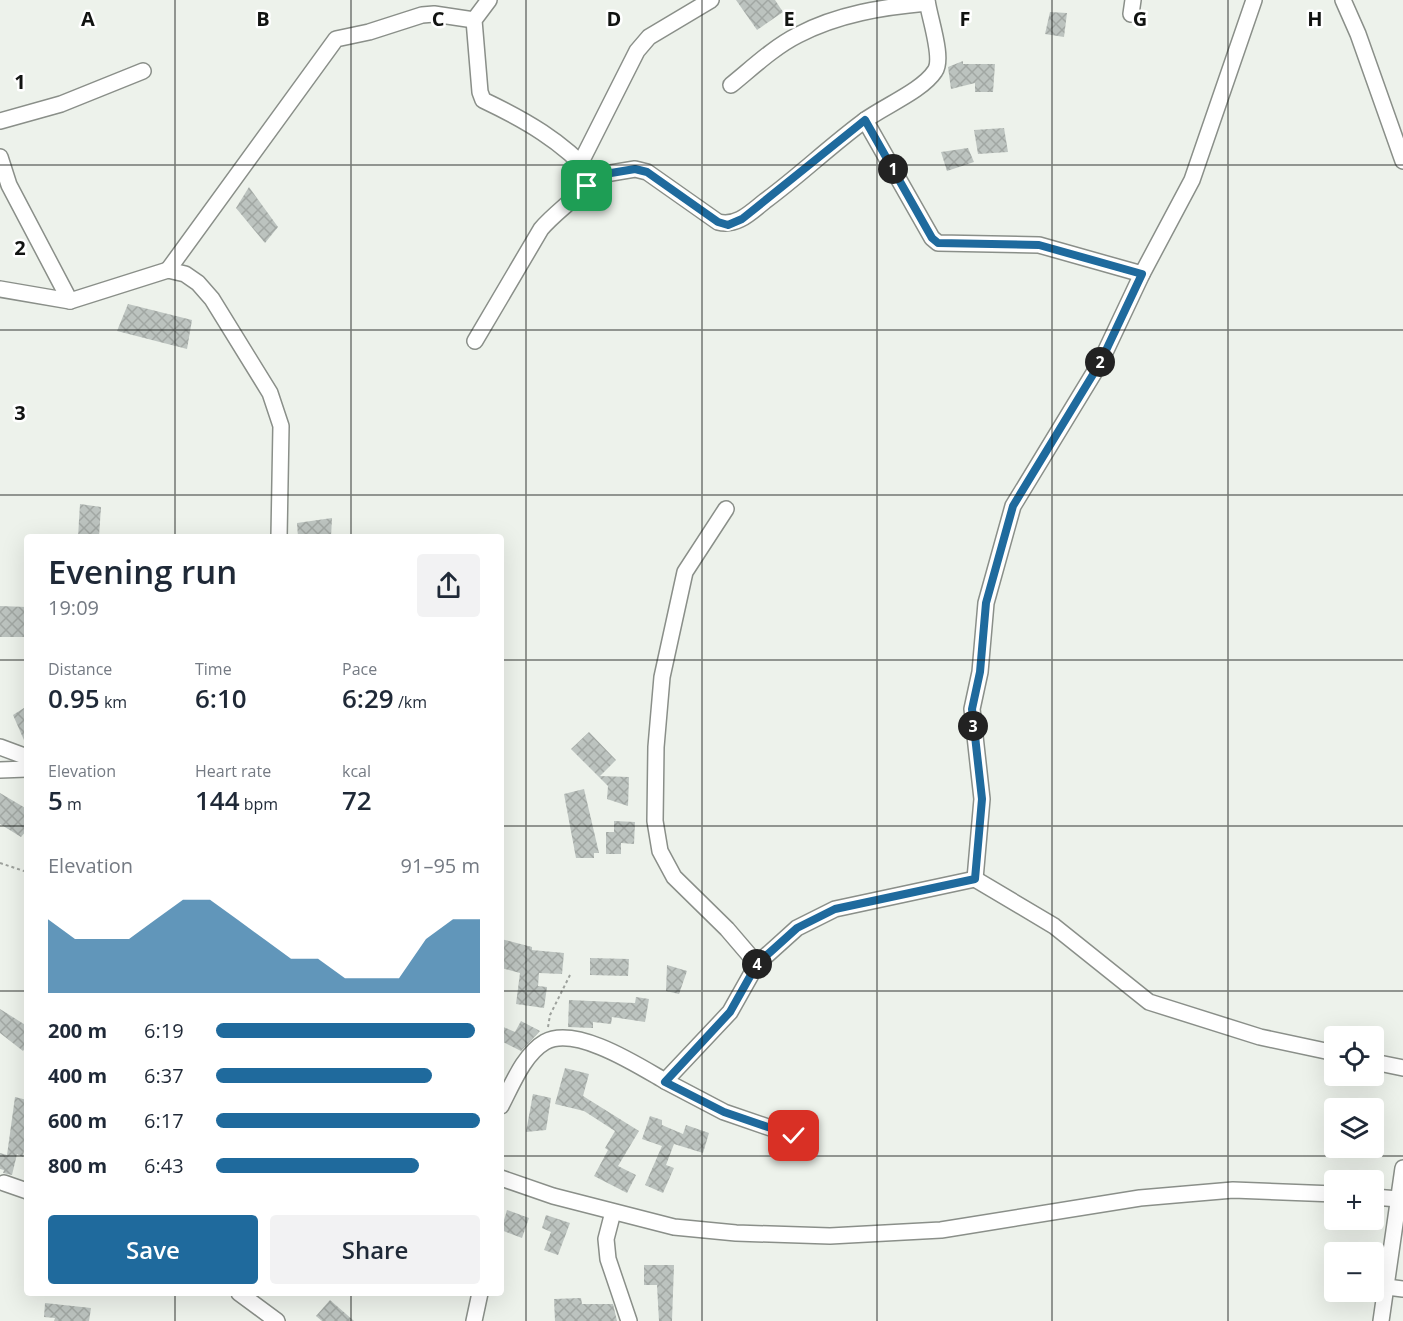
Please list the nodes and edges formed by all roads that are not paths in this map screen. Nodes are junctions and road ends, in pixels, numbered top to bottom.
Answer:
1 (489, 0) edge
2 (711, 0) edge
3 (1254, 0) edge
4 (1343, 0) edge
5 (927, 2) edge
6 (474, 21) junction
7 (143, 71) dead end
8 (731, 85) dead end
9 (865, 120) junction
10 (0, 121) edge
11 (0, 158) edge
12 (1403, 161) edge
13 (581, 162) junction
14 (593, 176) junction
15 (168, 270) junction
16 (1142, 274) junction
17 (0, 289) edge
18 (70, 301) junction
19 (475, 341) dead end
20 (726, 509) dead end
21 (279, 534) edge
22 (0, 747) edge
23 (24, 756) edge
24 (0, 770) edge
25 (24, 770) edge
26 (975, 879) junction
27 (757, 964) junction
28 (1324, 1051) edge
29 (1384, 1064) edge
30 (1403, 1068) edge
31 (665, 1082) junction
32 (504, 1101) edge
33 (794, 1136) dead end
34 (1403, 1168) edge
35 (504, 1179) edge
36 (4, 1183) dead end
37 (24, 1190) edge
38 (1324, 1194) edge
39 (1384, 1198) edge
40 (1398, 1199) junction
41 (613, 1212) junction
42 (1395, 1288) edge
43 (243, 1296) edge
44 (479, 1296) edge
45 (277, 1321) edge
46 (474, 1321) edge
47 (629, 1321) edge
48 (1381, 1321) edge

1 - 6 street
2 - 13 street
3 - 16 street
4 - 12 street
5 - 8 street
5 - 9 street
6 - 13 street
6 - 15 street
7 - 10 street
9 - 14 street
9 - 16 street
11 - 18 street
13 - 14 street
14 - 19 street
15 - 18 street
15 - 21 street
16 - 26 street
17 - 18 street
20 - 27 street
22 - 23 street
24 - 25 street
26 - 27 street
26 - 28 street
27 - 31 street
29 - 30 street
31 - 32 street
31 - 33 street
34 - 40 street
35 - 41 street
36 - 37 street
38 - 41 street
39 - 40 street
40 - 42 street
41 - 47 street
42 - 48 street
43 - 45 street
44 - 46 street

